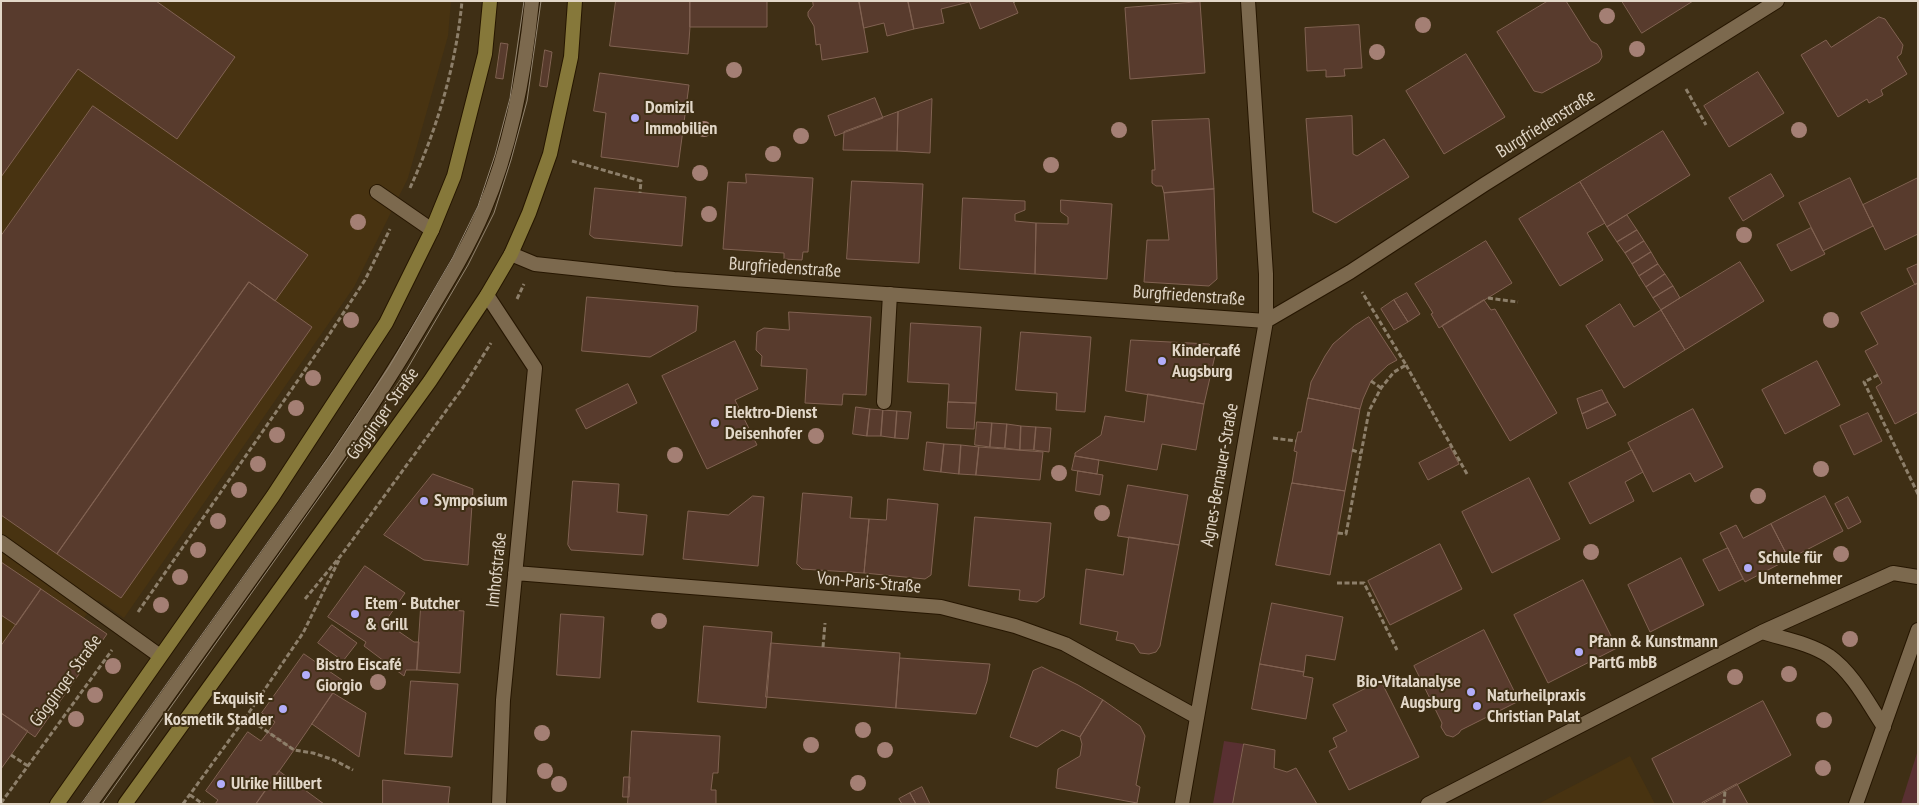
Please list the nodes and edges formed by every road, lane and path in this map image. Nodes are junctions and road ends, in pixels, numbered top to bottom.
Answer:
1 (462, 1) edge
2 (490, 1) edge
3 (532, 1) edge
4 (575, 1) edge
5 (1248, 1) edge
6 (1777, 1) edge
7 (1686, 89) dead end
8 (1706, 125) dead end
9 (550, 154) junction
10 (377, 192) dead end
11 (640, 193) dead end
12 (400, 208) junction
13 (432, 230) junction
14 (511, 254) junction
15 (1350, 272) junction
16 (890, 294) junction
17 (487, 295) junction
18 (1488, 298) dead end
19 (1518, 302) dead end
20 (1266, 320) junction
21 (505, 321) junction
22 (1406, 364) junction
23 (1878, 375) dead end
24 (1371, 381) dead end
25 (1381, 388) junction
26 (884, 402) dead end
27 (1273, 438) dead end
28 (1296, 441) dead end
29 (1352, 450) dead end
30 (1361, 453) junction
31 (1467, 474) dead end
32 (1918, 494) edge
33 (1338, 533) dead end
34 (1, 542) edge
35 (515, 573) junction
36 (1918, 577) edge
37 (1337, 583) dead end
38 (825, 623) dead end
39 (1918, 630) edge
40 (126, 631) junction
41 (1762, 632) junction
42 (823, 647) dead end
43 (1397, 650) dead end
44 (160, 656) junction
45 (246, 717) junction
46 (1196, 717) junction
47 (1884, 727) junction
48 (11, 755) dead end
49 (28, 766) junction
50 (353, 770) dead end
51 (1725, 790) dead end
52 (190, 794) junction
53 (1, 803) edge
54 (56, 804) edge
55 (90, 804) edge
56 (125, 804) edge
57 (183, 804) edge
58 (203, 804) edge
59 (498, 804) edge
60 (1182, 804) edge
61 (1428, 804) edge
62 (1724, 804) edge
63 (1856, 804) edge

1 - 12 path, Gögginger Straße
2 - 13 main road
3 - 55 street
4 - 9 main road, Gögginger Straße
5 - 20 street, Agnes-Bernauer-Straße
6 - 15 street, Burgfriedenstraße
7 - 8 path
9 - 11 path
9 - 14 main road, Gögginger Straße
10 - 12 street
12 - 13 street
12 - 40 path, Gögginger Straße
13 - 44 main road
14 - 16 street, Burgfriedenstraße
14 - 17 main road, Gögginger Straße
15 - 20 street, Burgfriedenstraße
15 - 22 path
16 - 20 street, Burgfriedenstraße
16 - 26 street
17 - 21 street, Imhofstraße
17 - 56 main road, Gögginger Straße
18 - 19 path
20 - 46 street, Agnes-Bernauer-Straße
21 - 35 street, Imhofstraße
21 - 45 path
22 - 25 path
22 - 31 path
23 - 32 path
24 - 25 path
25 - 30 path
27 - 28 path
29 - 30 path
30 - 33 path
34 - 40 street
35 - 46 street, Von-Paris-Straße
35 - 59 street, Imhofstraße
36 - 41 street
37 - 43 path
38 - 42 path
39 - 47 street
40 - 44 street
40 - 49 path, Gögginger Straße
41 - 47 street
41 - 61 street
44 - 54 main road
45 - 50 path
45 - 52 path
46 - 60 street, Agnes-Bernauer-Straße
47 - 63 street
48 - 49 path
49 - 53 path, Gögginger Straße
51 - 62 path
52 - 57 path
52 - 58 path

